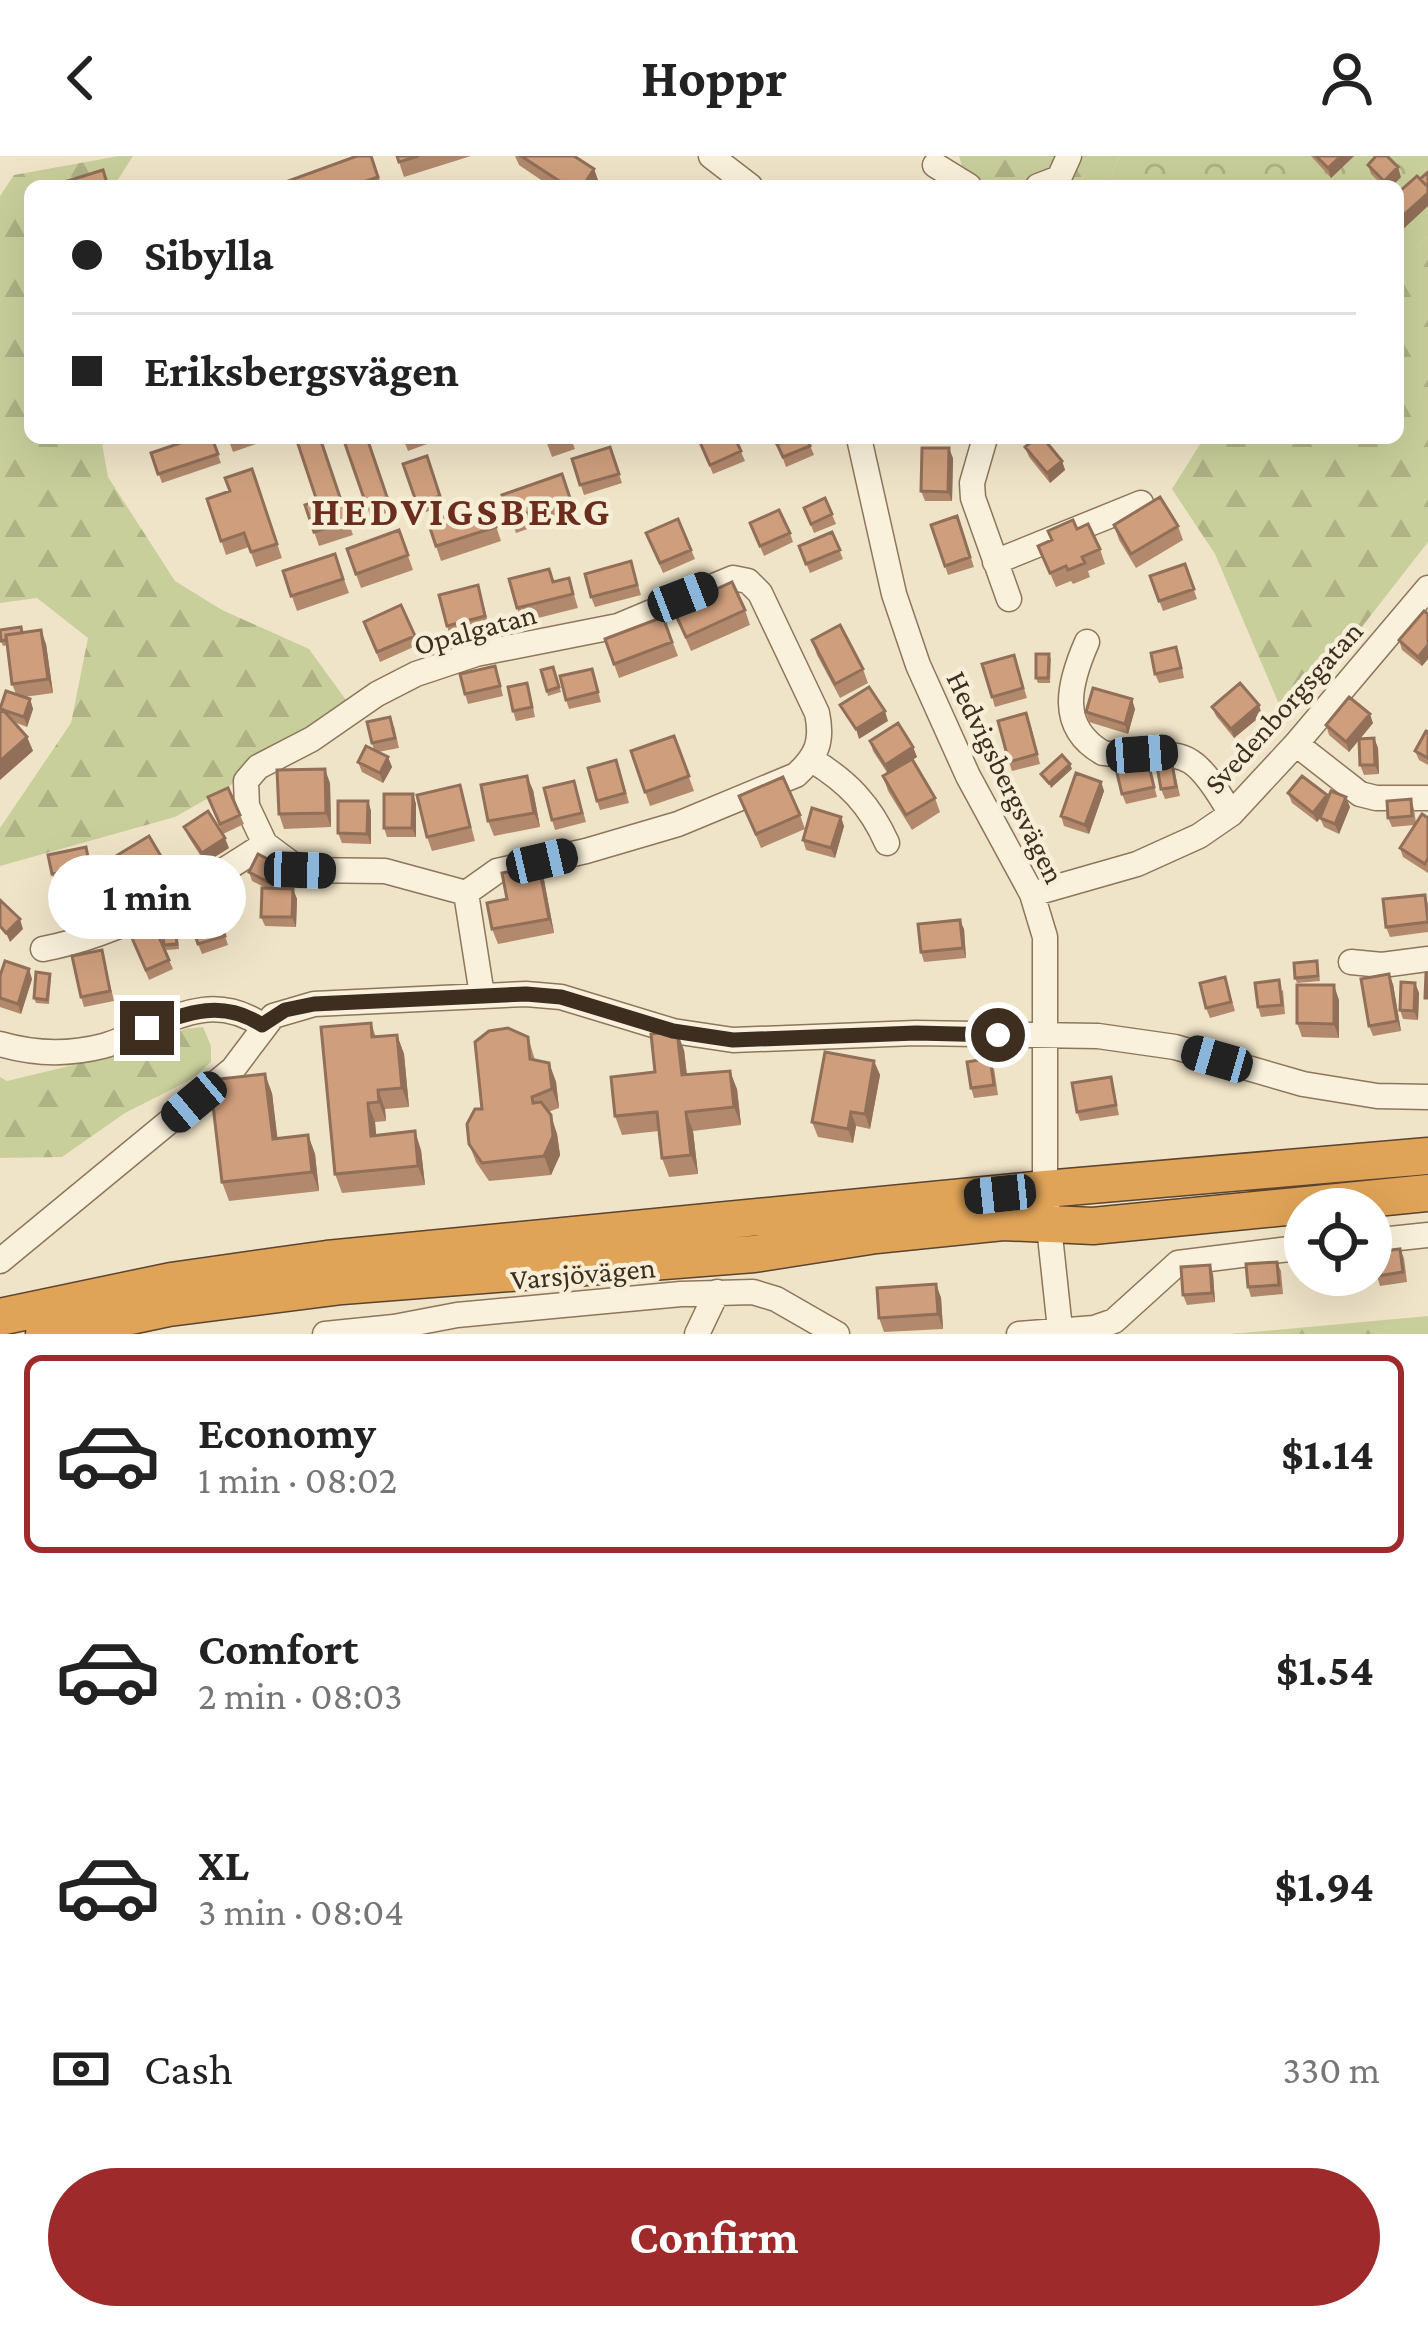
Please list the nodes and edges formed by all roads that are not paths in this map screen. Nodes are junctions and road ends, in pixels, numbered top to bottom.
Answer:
1 (939, 160) edge
2 (962, 180) edge
3 (860, 444) edge
4 (983, 444) edge
5 (1141, 503) edge
6 (995, 562) junction
7 (1428, 588) edge
8 (1009, 599) dead end
9 (1087, 642) dead end
10 (1296, 744) junction
11 (812, 760) junction
12 (1428, 798) edge
13 (1231, 814) junction
14 (887, 843) dead end
15 (266, 844) junction
16 (466, 893) junction
17 (1032, 894) junction
18 (44, 949) dead end
19 (1428, 959) edge
20 (1351, 962) dead end
21 (482, 994) junction
22 (262, 1025) junction
23 (1047, 1036) junction
24 (0, 1044) edge
25 (1428, 1097) edge
26 (1428, 1156) edge
27 (1428, 1193) edge
28 (1046, 1205) junction
29 (1428, 1235) edge
30 (1392, 1238) edge
31 (1284, 1249) edge
32 (0, 1262) edge
33 (717, 1292) junction
34 (0, 1317) edge
35 (1060, 1329) junction
36 (44, 1334) edge
37 (325, 1334) edge
38 (697, 1334) edge
39 (837, 1334) edge
40 (1019, 1334) edge

1 - 2 street
3 - 17 street, Hedvigsbergsvägen
4 - 6 street
5 - 6 street
6 - 8 street
7 - 10 street, Svedenborgsgatan
9 - 13 street
10 - 12 street
10 - 13 street, Svedenborgsgatan
11 - 14 street
11 - 15 street, Opalgatan
11 - 16 street
13 - 17 street, Svedenborgsgatan
15 - 16 street
15 - 18 street
16 - 21 street
17 - 23 street, Hedvigsbergsvägen
19 - 20 street
21 - 22 street
21 - 23 street
22 - 24 street
22 - 32 street
23 - 25 street
23 - 28 street, Hedvigsbergsvägen
26 - 28 highway
27 - 28 highway
28 - 34 highway
28 - 35 street
28 - 36 highway
29 - 30 street
31 - 35 street
33 - 37 street, Varsjövägen
33 - 38 street
33 - 39 street, Varsjövägen
35 - 40 street

